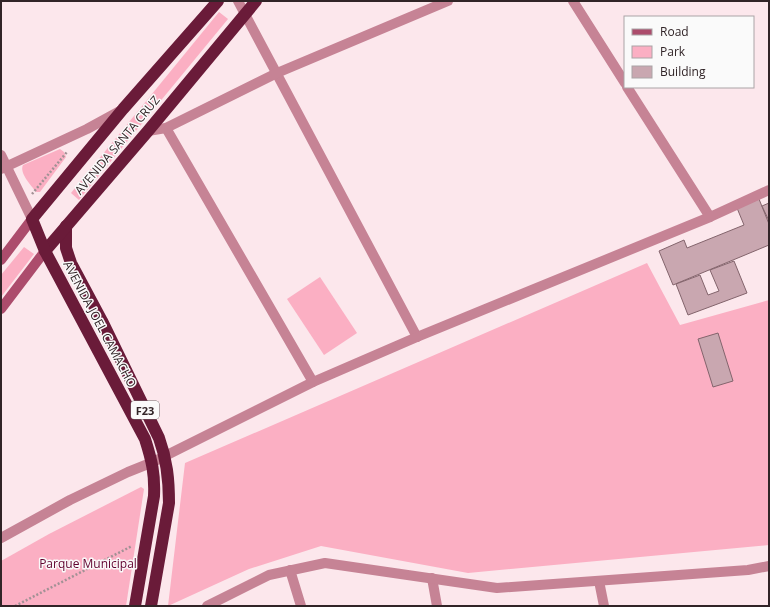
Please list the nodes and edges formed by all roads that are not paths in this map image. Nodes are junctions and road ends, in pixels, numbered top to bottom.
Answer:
1 (218, 1) edge
2 (238, 1) edge
3 (256, 1) edge
4 (448, 1) edge
5 (573, 1) edge
6 (245, 12) junction
7 (278, 73) junction
8 (624, 82) edge
9 (628, 88) edge
10 (123, 109) junction
11 (166, 128) junction
12 (148, 131) junction
13 (1, 155) edge
14 (4, 167) edge
15 (769, 190) edge
16 (710, 217) junction
17 (32, 219) junction
18 (66, 226) junction
19 (45, 251) junction
20 (1, 260) edge
21 (1, 309) edge
22 (417, 337) junction
23 (313, 382) junction
24 (165, 455) junction
25 (153, 462) junction
26 (1, 538) edge
27 (769, 566) edge
28 (290, 570) junction
29 (432, 578) junction
30 (599, 581) junction
31 (135, 606) edge
32 (152, 606) edge
33 (207, 606) edge
34 (301, 606) edge
35 (437, 606) edge
36 (604, 606) edge

1 - 10 highway, AVENIDA SANTA CRUZ
2 - 6 street
3 - 6 highway, AVENIDA SANTA CRUZ
4 - 7 street
5 - 8 street
6 - 7 street
6 - 12 highway, AVENIDA SANTA CRUZ
7 - 11 street
7 - 22 street
9 - 16 street
10 - 14 street
10 - 17 highway, AVENIDA SANTA CRUZ
11 - 12 street
11 - 23 street
12 - 18 highway, AVENIDA SANTA CRUZ
13 - 14 street
14 - 17 street
15 - 16 street
16 - 22 street
17 - 19 highway, AVENIDA JOEL CAMACHO / F23
17 - 20 street, AVENIDA SANTA CRUZ
18 - 19 highway, AVENIDA SANTA CRUZ
18 - 24 highway, AVENIDA JOEL CAMACHO / F23
19 - 21 street, AVENIDA SANTA CRUZ
19 - 25 highway, AVENIDA JOEL CAMACHO / F23
22 - 23 street
23 - 24 street
24 - 25 street
24 - 32 highway, AVENIDA JOEL CAMACHO / F23
25 - 26 street
25 - 31 highway, AVENIDA JOEL CAMACHO / F23
27 - 30 street
28 - 29 street
28 - 33 street
28 - 34 street
29 - 30 street
29 - 35 street
30 - 36 street

